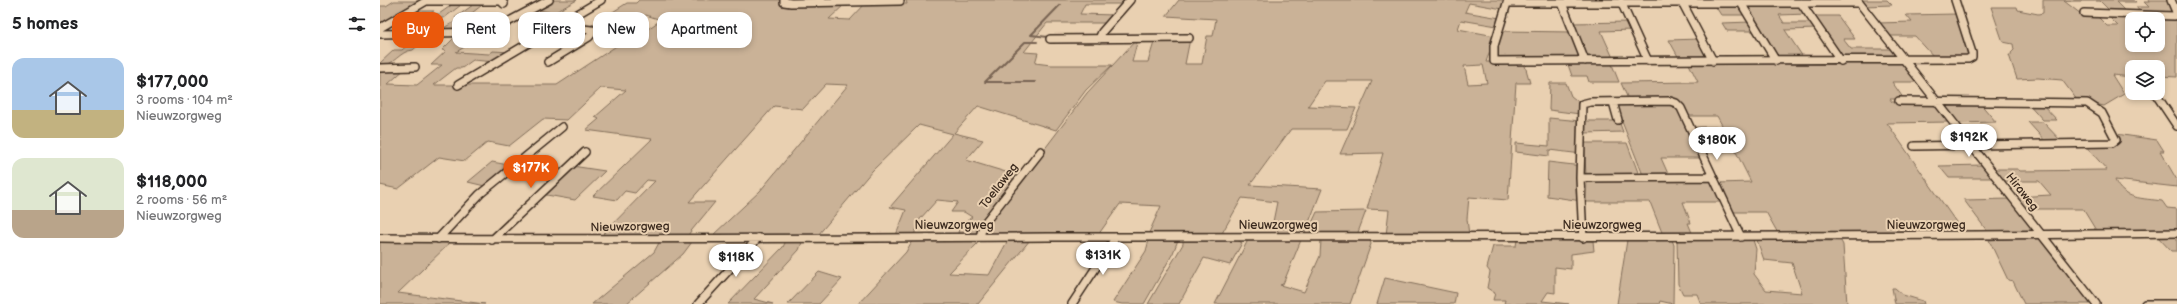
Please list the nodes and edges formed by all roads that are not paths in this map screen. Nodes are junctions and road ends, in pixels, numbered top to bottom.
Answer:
1 (550, 0) edge
2 (601, 0) edge
3 (784, 0) edge
4 (1130, 0) edge
5 (1955, 0) edge
6 (2171, 0) edge
7 (427, 1) edge
8 (830, 1) edge
9 (1858, 1) edge
10 (900, 2) dead end
11 (1508, 2) edge
12 (1621, 2) junction
13 (1682, 2) junction
14 (1562, 3) junction
15 (1741, 3) junction
16 (1801, 3) junction
17 (504, 4) dead end
18 (582, 12) edge
19 (2084, 13) dead end
20 (2177, 14) edge
21 (380, 28) edge
22 (593, 31) edge
23 (380, 34) edge
24 (1189, 38) dead end
25 (1050, 39) dead end
26 (1099, 39) junction
27 (521, 48) edge
28 (1585, 61) junction
29 (1648, 61) junction
30 (1713, 61) junction
31 (1776, 61) junction
32 (1841, 61) junction
33 (1904, 61) junction
34 (548, 62) dead end
35 (415, 67) dead end
36 (380, 68) edge
37 (458, 85) dead end
38 (2160, 100) edge
39 (1899, 101) dead end
40 (1936, 101) junction
41 (1613, 102) junction
42 (1618, 120) dead end
43 (2177, 126) edge
44 (562, 127) dead end
45 (1970, 144) junction
46 (1914, 146) dead end
47 (1041, 150) dead end
48 (584, 152) dead end
49 (1713, 177) junction
50 (1580, 178) junction
51 (2177, 233) edge
52 (2042, 235) junction
53 (980, 237) junction
54 (1116, 237) junction
55 (1740, 237) junction
56 (380, 238) edge
57 (758, 238) junction
58 (1583, 238) junction
59 (438, 239) junction
60 (492, 240) junction
61 (698, 304) edge
62 (1072, 304) edge
63 (2096, 304) edge
64 (2145, 304) edge
65 (2177, 304) edge

1 - 23 street
2 - 18 street
3 - 8 street
4 - 26 street
5 - 33 street
6 - 20 street
7 - 17 street
7 - 21 street
8 - 10 street
9 - 16 street
9 - 33 street, Hiraweg
11 - 14 street
11 - 28 street
12 - 13 street
12 - 14 street
12 - 29 street
13 - 15 street
13 - 30 street
14 - 28 street
15 - 16 street
15 - 31 street
16 - 32 street
19 - 20 street
22 - 34 street
24 - 26 street
25 - 26 street
27 - 37 street
28 - 29 street
29 - 30 street
30 - 31 street
31 - 32 street
32 - 33 street
33 - 40 street, Hiraweg
35 - 36 street
38 - 43 street
39 - 40 street
40 - 45 street, Hiraweg
40 - 45 street
41 - 42 street
41 - 49 street
41 - 50 street
44 - 59 street
45 - 46 street
45 - 52 street, Hiraweg
47 - 53 street, Toellaweg
48 - 60 street
49 - 50 street
49 - 55 street
50 - 58 street
51 - 52 street, Nieuwzorgweg
52 - 55 street, Nieuwzorgweg
52 - 63 street, Hiraweg
53 - 54 street, Nieuwzorgweg
53 - 57 street, Nieuwzorgweg
54 - 58 street, Nieuwzorgweg
54 - 62 street
55 - 58 street, Nieuwzorgweg
56 - 59 street, Nieuwzorgweg
57 - 60 street, Nieuwzorgweg
57 - 61 street
59 - 60 street, Nieuwzorgweg
64 - 65 street

